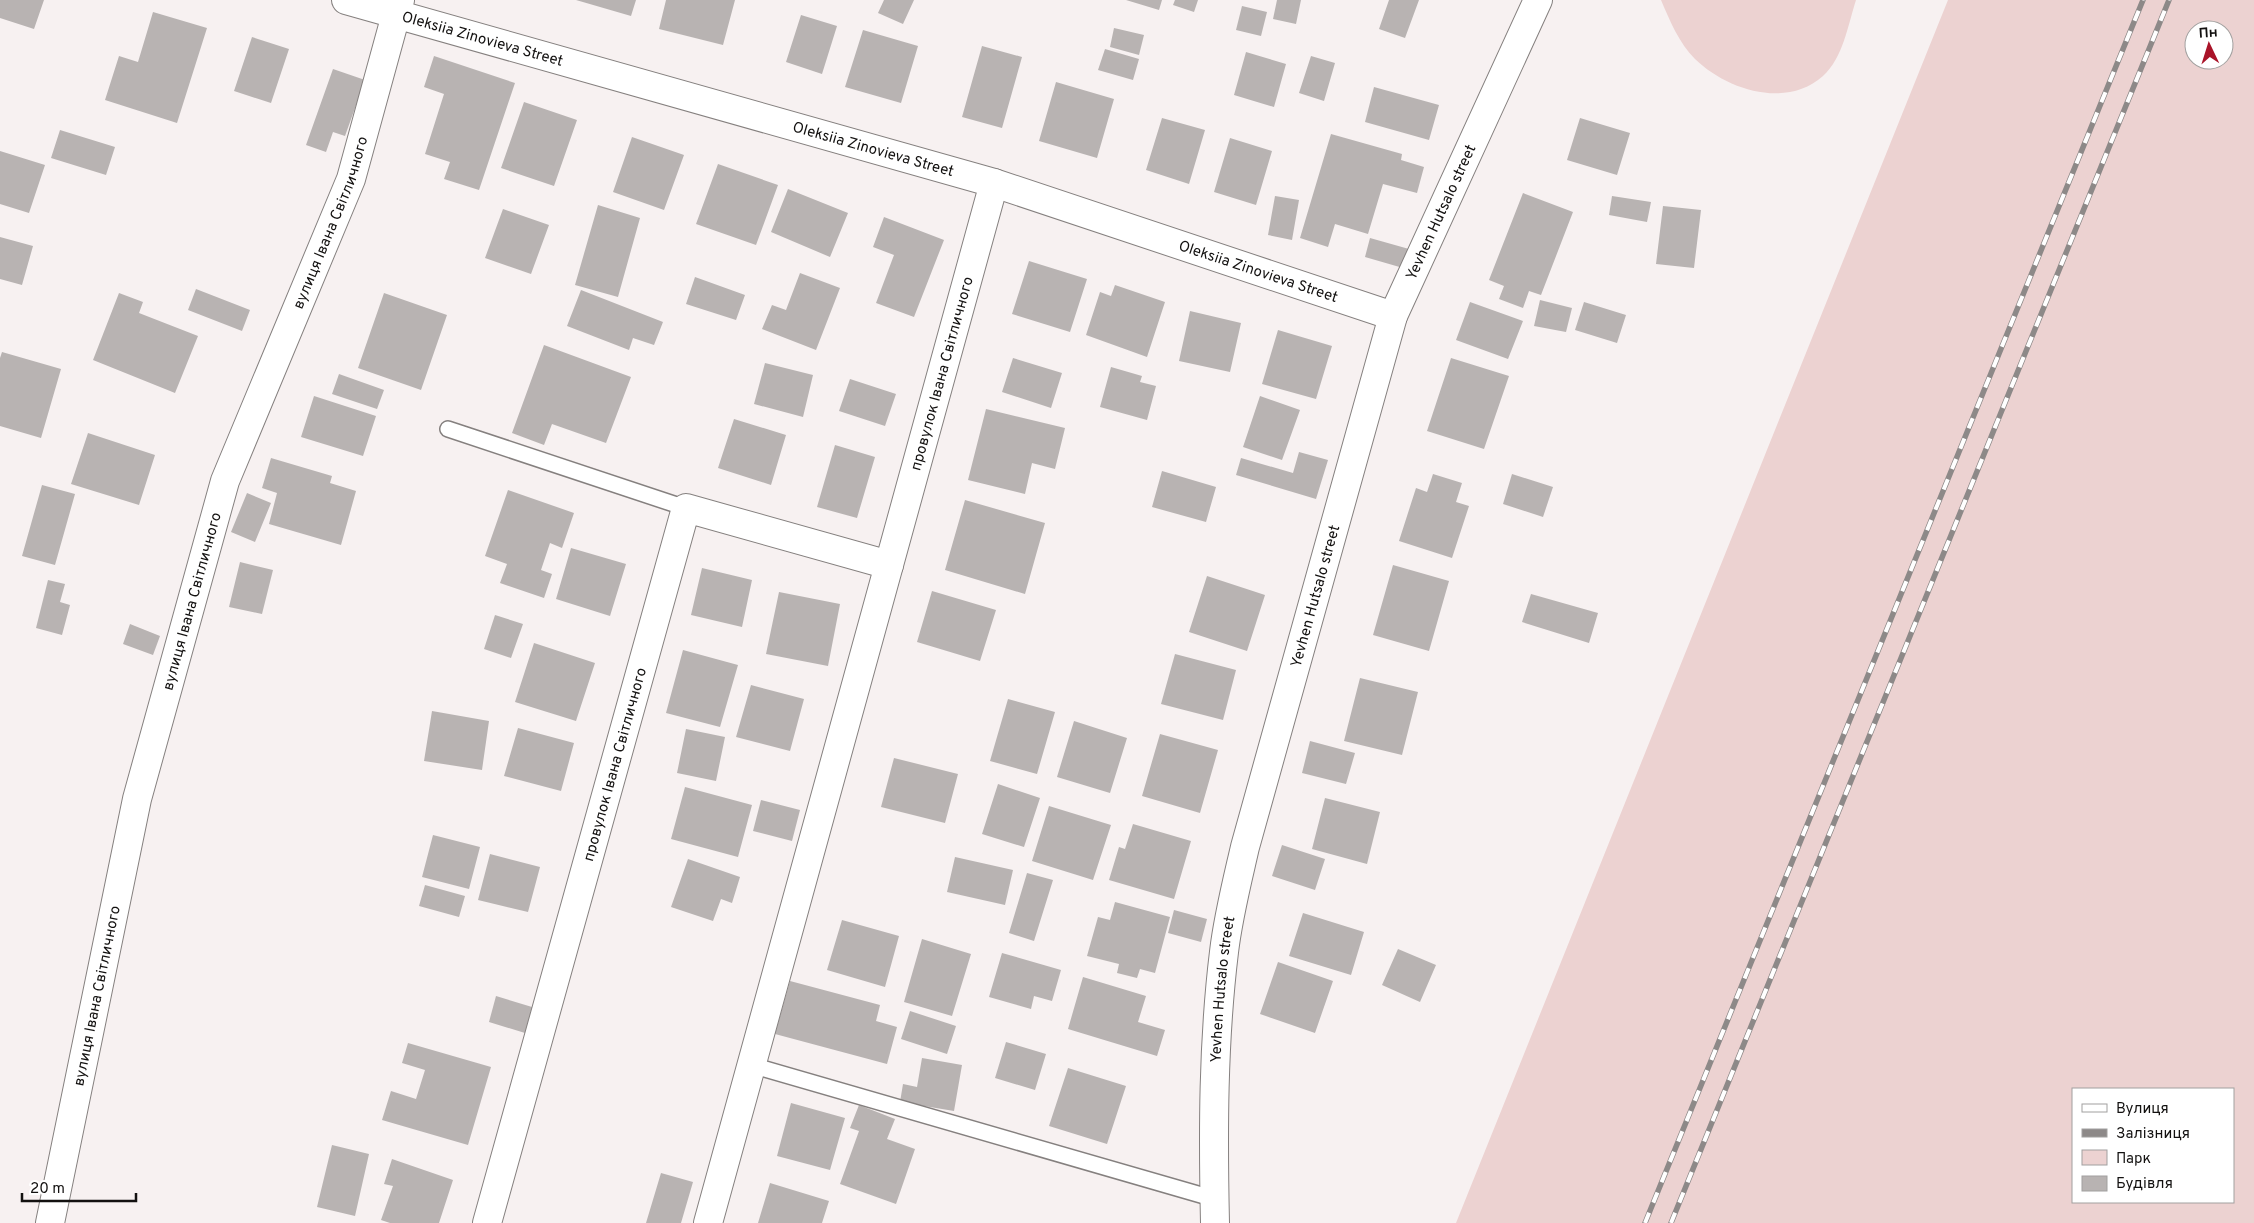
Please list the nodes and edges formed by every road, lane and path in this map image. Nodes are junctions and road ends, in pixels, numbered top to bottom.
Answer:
1 (346, 0) edge
2 (1538, 0) edge
3 (398, 8) edge
4 (994, 183) junction
5 (1393, 316) junction
6 (448, 429) dead end
7 (686, 508) junction
8 (889, 565) junction
9 (750, 1065) junction
10 (1215, 1211) edge
11 (50, 1223) edge
12 (487, 1223) edge
13 (708, 1223) edge

1 - 3 street, Oleksiia Zinovieva Street
2 - 5 street, Yevhen Hutsalo street
3 - 4 street, Oleksiia Zinovieva Street
3 - 11 street, вулиця Івана Світличного
4 - 5 street, Oleksiia Zinovieva Street
4 - 8 street, провулок Івана Світличного
5 - 10 street, Yevhen Hutsalo street
6 - 7 lane
7 - 8 street
7 - 12 street, провулок Івана Світличного
8 - 9 street, провулок Івана Світличного
9 - 10 lane
9 - 13 street, провулок Івана Світличного

